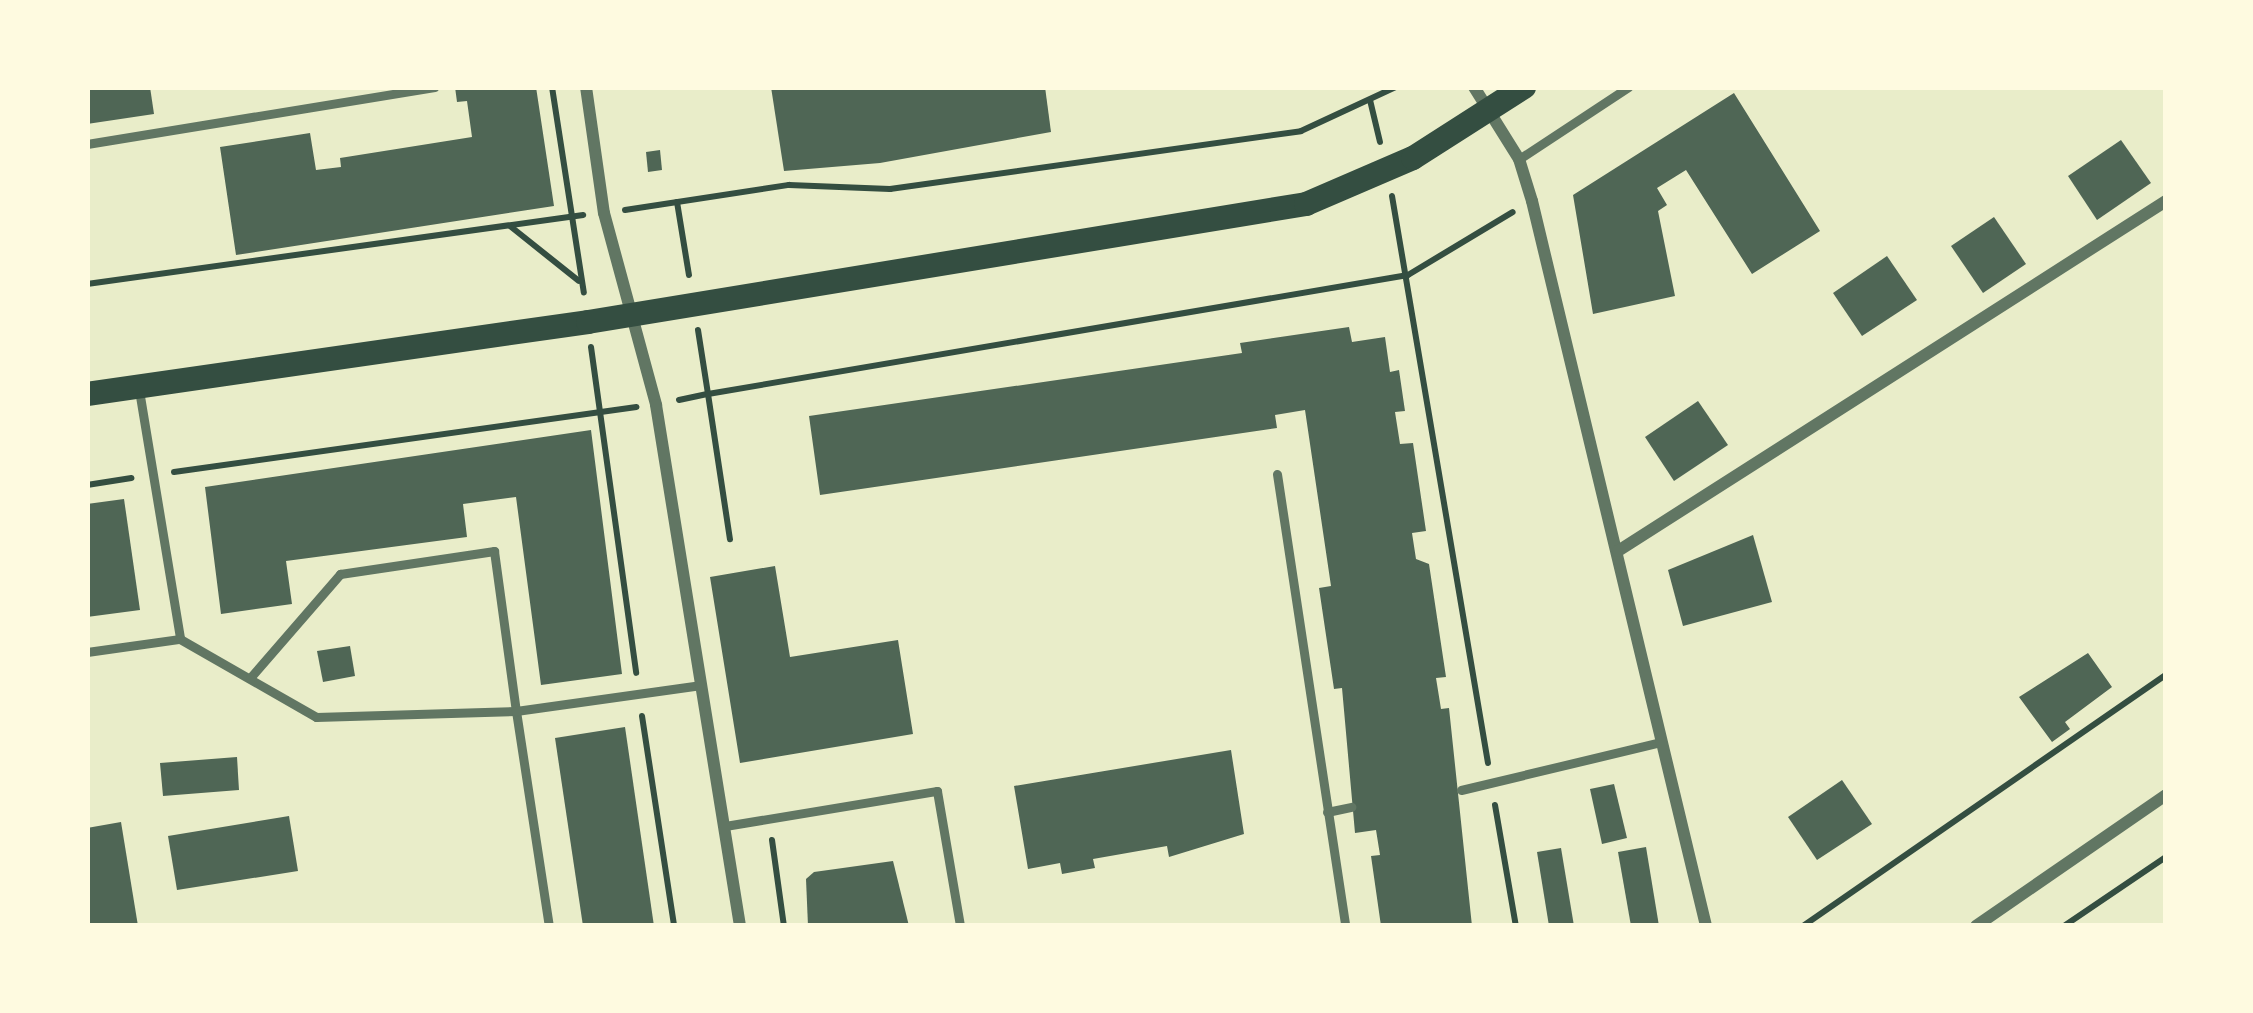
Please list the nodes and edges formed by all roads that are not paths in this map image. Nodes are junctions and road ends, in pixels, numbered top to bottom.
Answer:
1 (434, 87) edge
2 (586, 87) edge
3 (1474, 87) edge
4 (1524, 87) edge
5 (1628, 87) edge
6 (1489, 111) junction
7 (87, 144) edge
8 (1519, 159) junction
9 (2166, 201) edge
10 (630, 315) junction
11 (139, 386) junction
12 (87, 394) edge
13 (1277, 474) dead end
14 (1618, 551) junction
15 (180, 639) junction
16 (87, 652) edge
17 (250, 678) junction
18 (700, 685) junction
19 (516, 711) junction
20 (1661, 742) junction
21 (1461, 790) dead end
22 (2166, 795) edge
23 (1351, 807) dead end
24 (1327, 812) junction
25 (725, 826) junction
26 (550, 926) edge
27 (740, 926) edge
28 (960, 926) edge
29 (1346, 926) edge
30 (1706, 926) edge
31 (1976, 926) edge

1 - 7 lane
2 - 10 street
3 - 6 street
4 - 6 main road
5 - 8 lane
6 - 8 street
6 - 10 main road
8 - 14 street
9 - 14 street
10 - 11 main road
10 - 18 street
11 - 12 main road
11 - 15 lane
13 - 24 lane
14 - 20 street
15 - 16 lane
15 - 17 lane
17 - 19 lane
17 - 19 lane
18 - 19 lane
18 - 25 street
19 - 26 lane
20 - 21 lane
20 - 30 street
22 - 31 street
23 - 24 lane
24 - 29 lane
25 - 27 street
25 - 28 lane

